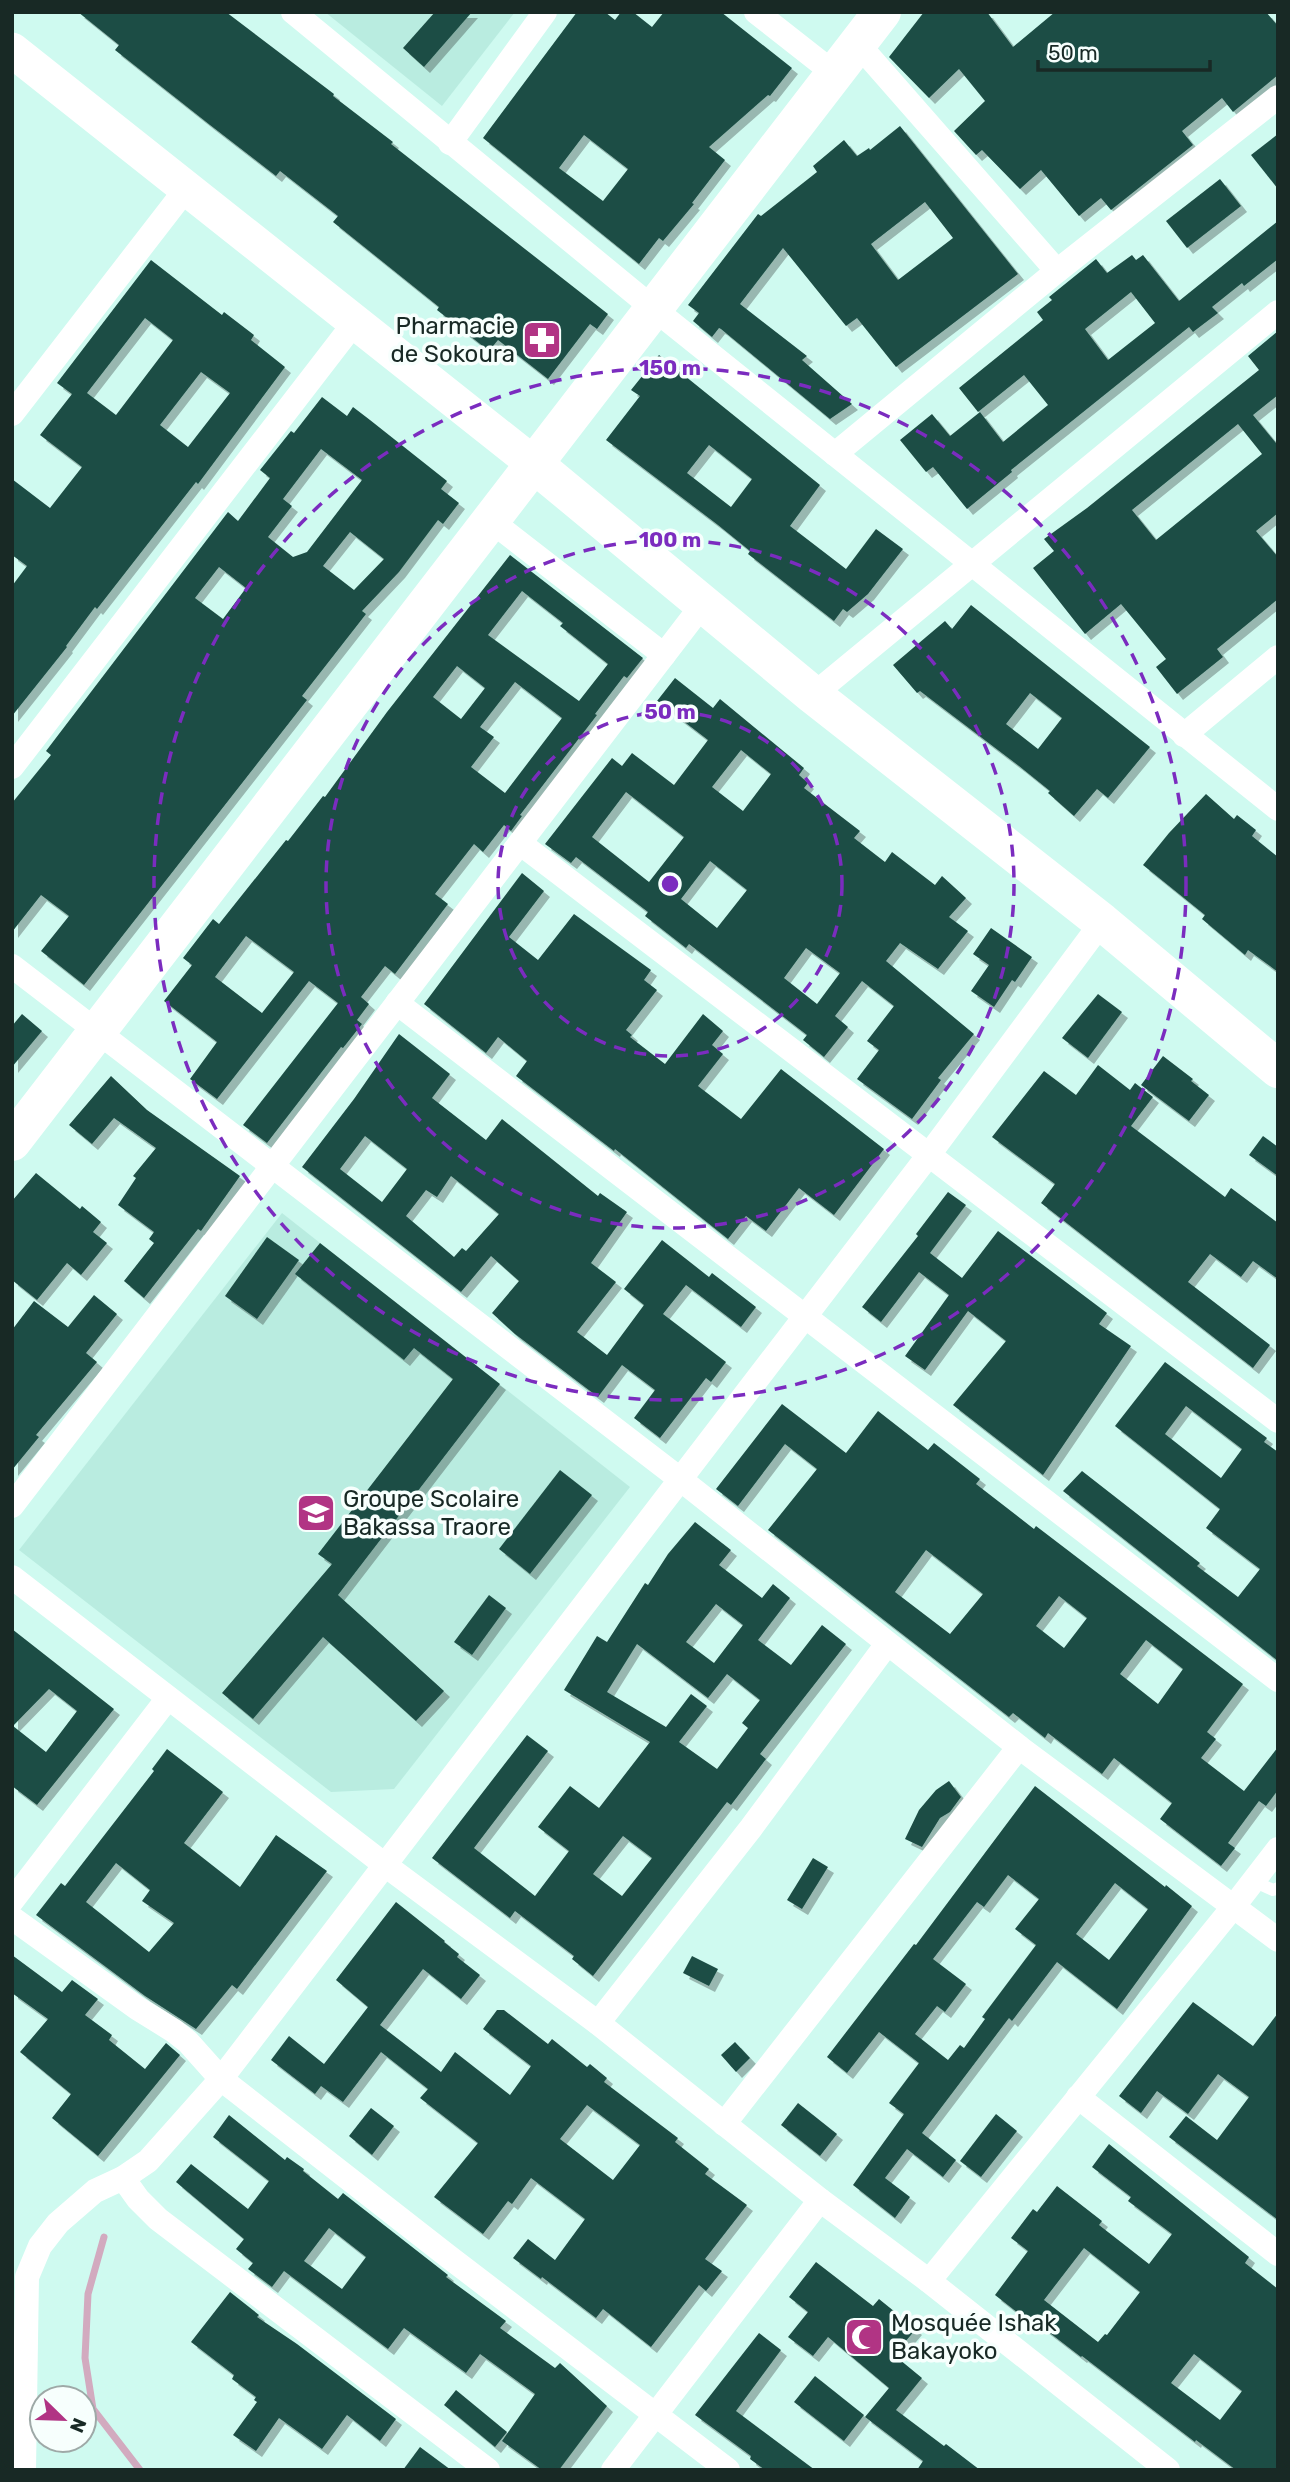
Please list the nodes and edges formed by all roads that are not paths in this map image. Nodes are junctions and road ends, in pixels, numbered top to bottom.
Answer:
1 (293, 12) edge
2 (545, 12) edge
3 (756, 12) edge
4 (883, 12) edge
5 (12, 50) edge
6 (846, 59) junction
7 (1278, 97) edge
8 (450, 143) junction
9 (186, 189) junction
10 (1057, 271) junction
11 (654, 309) junction
12 (1278, 312) edge
13 (355, 323) junction
14 (12, 414) edge
15 (835, 454) junction
16 (534, 464) junction
17 (490, 520) junction
18 (972, 565) junction
19 (703, 604) junction
20 (664, 655) junction
21 (1278, 657) edge
22 (813, 695) junction
23 (1184, 734) junction
24 (12, 767) edge
25 (1278, 809) edge
26 (521, 844) junction
27 (1102, 922) junction
28 (12, 965) edge
29 (397, 1003) junction
30 (98, 1030) junction
31 (1275, 1061) edge
32 (12, 1142) edge
33 (928, 1156) junction
34 (273, 1165) junction
35 (804, 1316) junction
36 (1278, 1421) edge
37 (680, 1479) junction
38 (12, 1506) edge
39 (12, 1577) edge
40 (887, 1644) junction
41 (1278, 1680) edge
42 (168, 1698) junction
43 (1019, 1747) junction
44 (1278, 1849) edge
45 (385, 1865) junction
46 (1253, 1881) junction
47 (1278, 1888) edge
48 (12, 1901) edge
49 (1234, 1906) junction
50 (12, 1917) edge
51 (1278, 1940) edge
52 (598, 2023) junction
53 (221, 2079) junction
54 (1078, 2098) junction
55 (724, 2124) junction
56 (123, 2178) junction
57 (820, 2200) junction
58 (1278, 2253) edge
59 (929, 2281) junction
60 (656, 2414) junction
61 (24, 2470) edge
62 (488, 2470) edge
63 (613, 2470) edge
64 (728, 2470) edge
65 (1168, 2470) edge

1 - 8 street
2 - 8 street
3 - 6 street
4 - 6 main road
5 - 9 street
6 - 10 street
6 - 11 main road
7 - 10 street
8 - 11 street
9 - 13 street
9 - 14 street
10 - 15 street
11 - 15 street
11 - 16 main road
12 - 18 street
13 - 16 street
13 - 24 street
15 - 18 street
16 - 17 main road
16 - 19 main road
17 - 20 street
17 - 30 main road
18 - 22 street
18 - 23 street
19 - 20 street
19 - 22 main road
20 - 26 street
21 - 23 street
22 - 27 main road
23 - 25 street
26 - 29 street
26 - 33 street
27 - 31 main road
27 - 33 street
28 - 30 street
29 - 34 street
29 - 35 street
30 - 32 main road
30 - 34 street
33 - 35 street
33 - 36 street
34 - 37 street
34 - 38 street
35 - 37 street
35 - 41 street
37 - 40 street
37 - 45 street
39 - 42 street
40 - 43 street
40 - 52 street
42 - 45 street
42 - 48 street
43 - 49 street
43 - 55 street
44 - 46 street
45 - 52 street
45 - 53 street
46 - 47 lane
46 - 49 street
49 - 51 street
49 - 54 street
50 - 53 street
52 - 55 street
53 - 56 street
53 - 60 street
54 - 58 street
54 - 59 street
55 - 57 street
56 - 61 street
56 - 62 street
57 - 59 street
57 - 60 street
59 - 65 street
60 - 63 street
60 - 64 street

